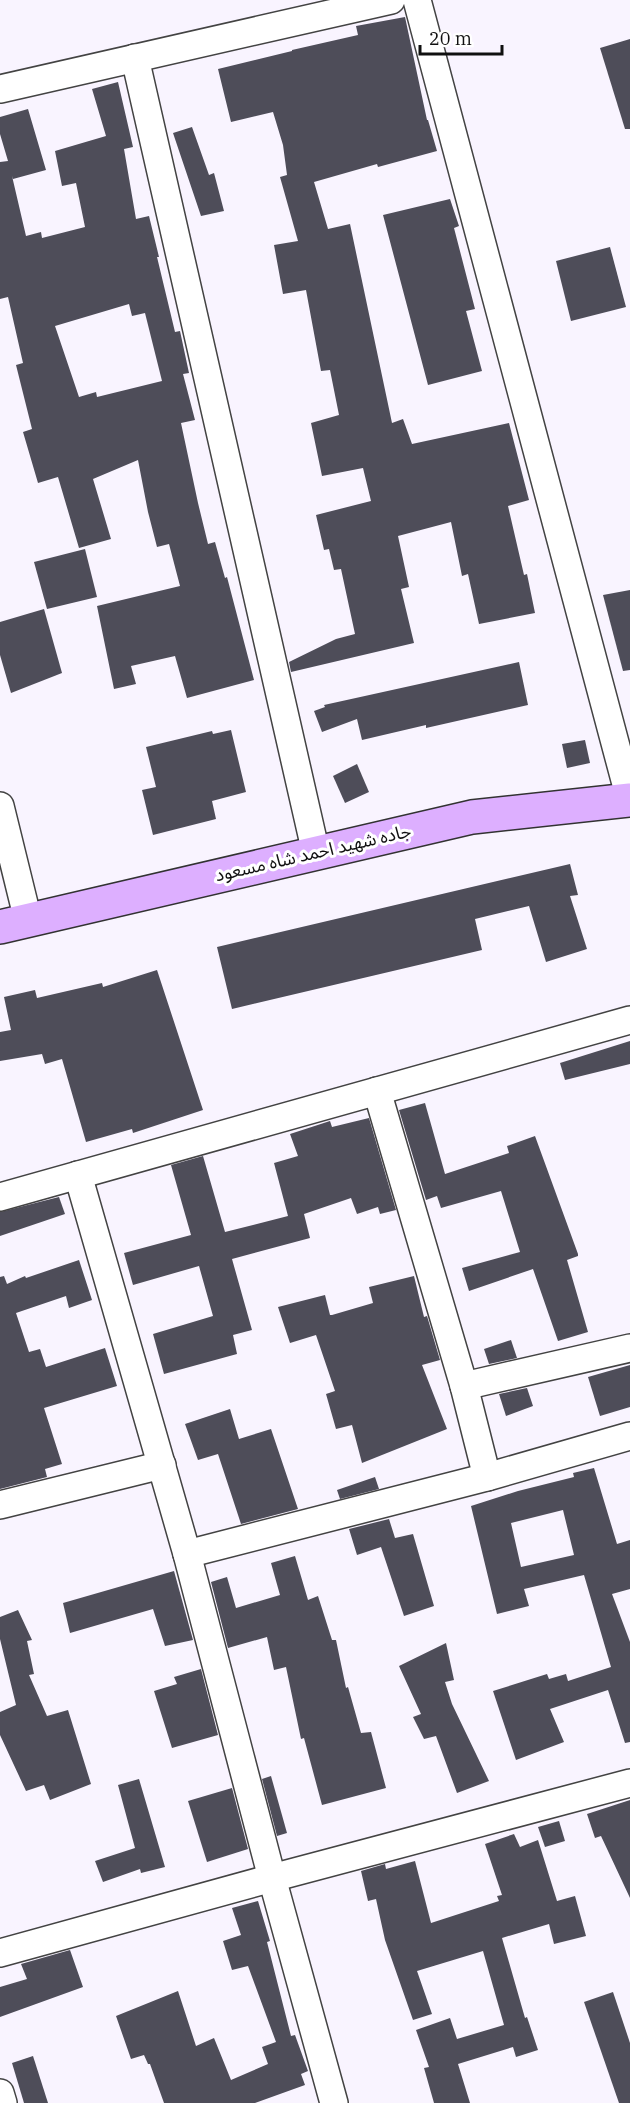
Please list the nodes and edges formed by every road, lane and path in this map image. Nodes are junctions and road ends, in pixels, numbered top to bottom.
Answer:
1 (391, 0) edge
2 (417, 0) edge
3 (135, 58) junction
4 (0, 89) edge
5 (630, 800) edge
6 (0, 806) edge
7 (316, 853) junction
8 (14, 923) edge
9 (630, 1020) edge
10 (377, 1091) junction
11 (78, 1175) junction
12 (0, 1197) edge
13 (630, 1348) edge
14 (464, 1386) junction
15 (630, 1436) edge
16 (162, 1465) junction
17 (488, 1477) junction
18 (0, 1505) edge
19 (187, 1554) junction
20 (630, 1783) edge
21 (272, 1878) junction
22 (0, 1953) edge
23 (0, 2093) edge
24 (3, 2103) edge
25 (334, 2103) edge

1 - 3 street
2 - 5 street
3 - 4 street
3 - 7 street
5 - 7 main road, جاده شهيد احمد شاه مسعود
6 - 8 street
7 - 8 main road, جاده شهيد احمد شاه مسعود
9 - 10 street
10 - 11 street
10 - 14 street
11 - 12 street
11 - 16 street
13 - 14 street
14 - 17 street
15 - 17 street
16 - 18 street
16 - 19 street
17 - 19 street
19 - 21 street
20 - 21 street
21 - 22 street
21 - 25 street
23 - 24 street

